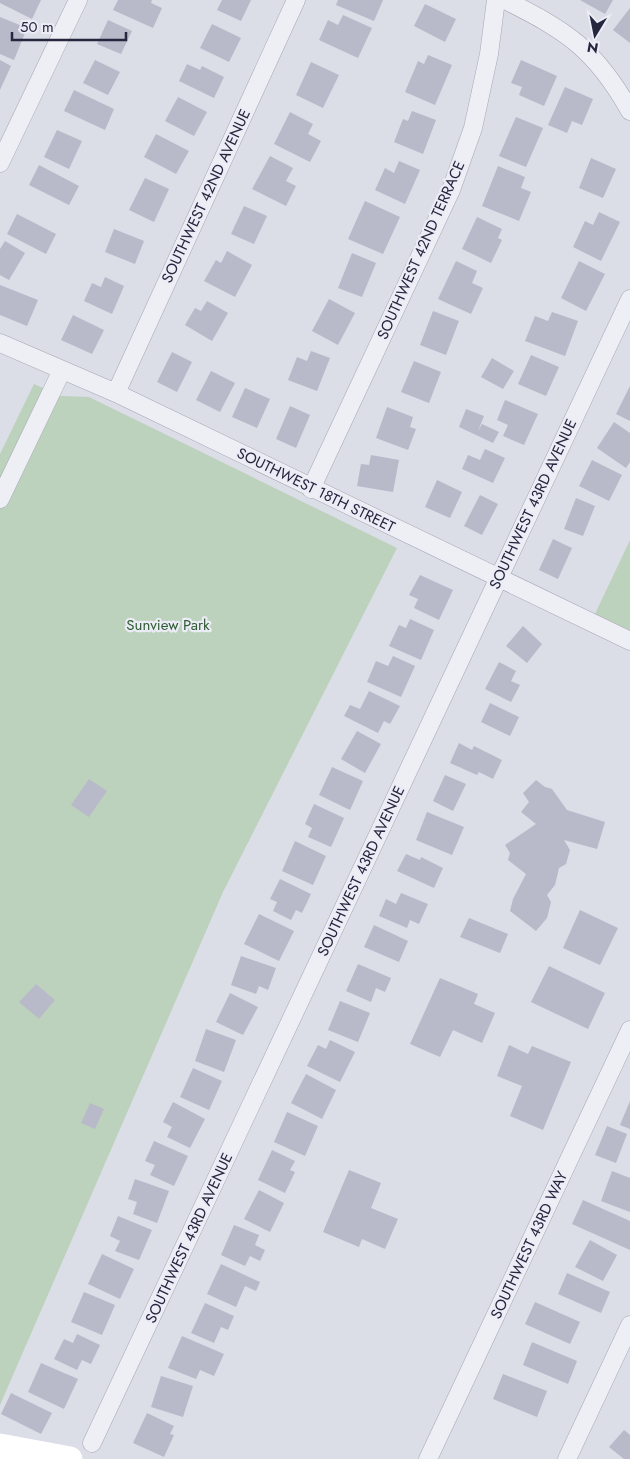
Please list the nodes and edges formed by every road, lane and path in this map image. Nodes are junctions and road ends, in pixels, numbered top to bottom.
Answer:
1 (78, 0) edge
2 (296, 0) edge
3 (496, 0) edge
4 (505, 0) edge
5 (630, 111) edge
6 (7, 130) edge
7 (0, 163) edge
8 (630, 299) edge
9 (0, 343) edge
10 (62, 370) junction
11 (116, 393) junction
12 (311, 489) junction
13 (0, 499) edge
14 (498, 578) junction
15 (630, 641) edge
16 (630, 1030) edge
17 (630, 1325) edge
18 (92, 1443) dead end
19 (0, 1446) edge
20 (70, 1459) edge
21 (428, 1459) edge
22 (567, 1459) edge

1 - 6 street
2 - 11 street, SOUTHWEST 42ND AVENUE
3 - 12 street, SOUTHWEST 42ND TERRACE
4 - 5 street
6 - 7 street
8 - 14 street, SOUTHWEST 43RD AVENUE
9 - 10 street, SOUTHWEST 18TH STREET
10 - 11 street, SOUTHWEST 18TH STREET
10 - 13 street
11 - 12 street, SOUTHWEST 18TH STREET
12 - 14 street, SOUTHWEST 18TH STREET
14 - 15 street, SOUTHWEST 18TH STREET
14 - 18 street, SOUTHWEST 43RD AVENUE
16 - 21 street, SOUTHWEST 43RD WAY
17 - 22 street
19 - 20 main road

